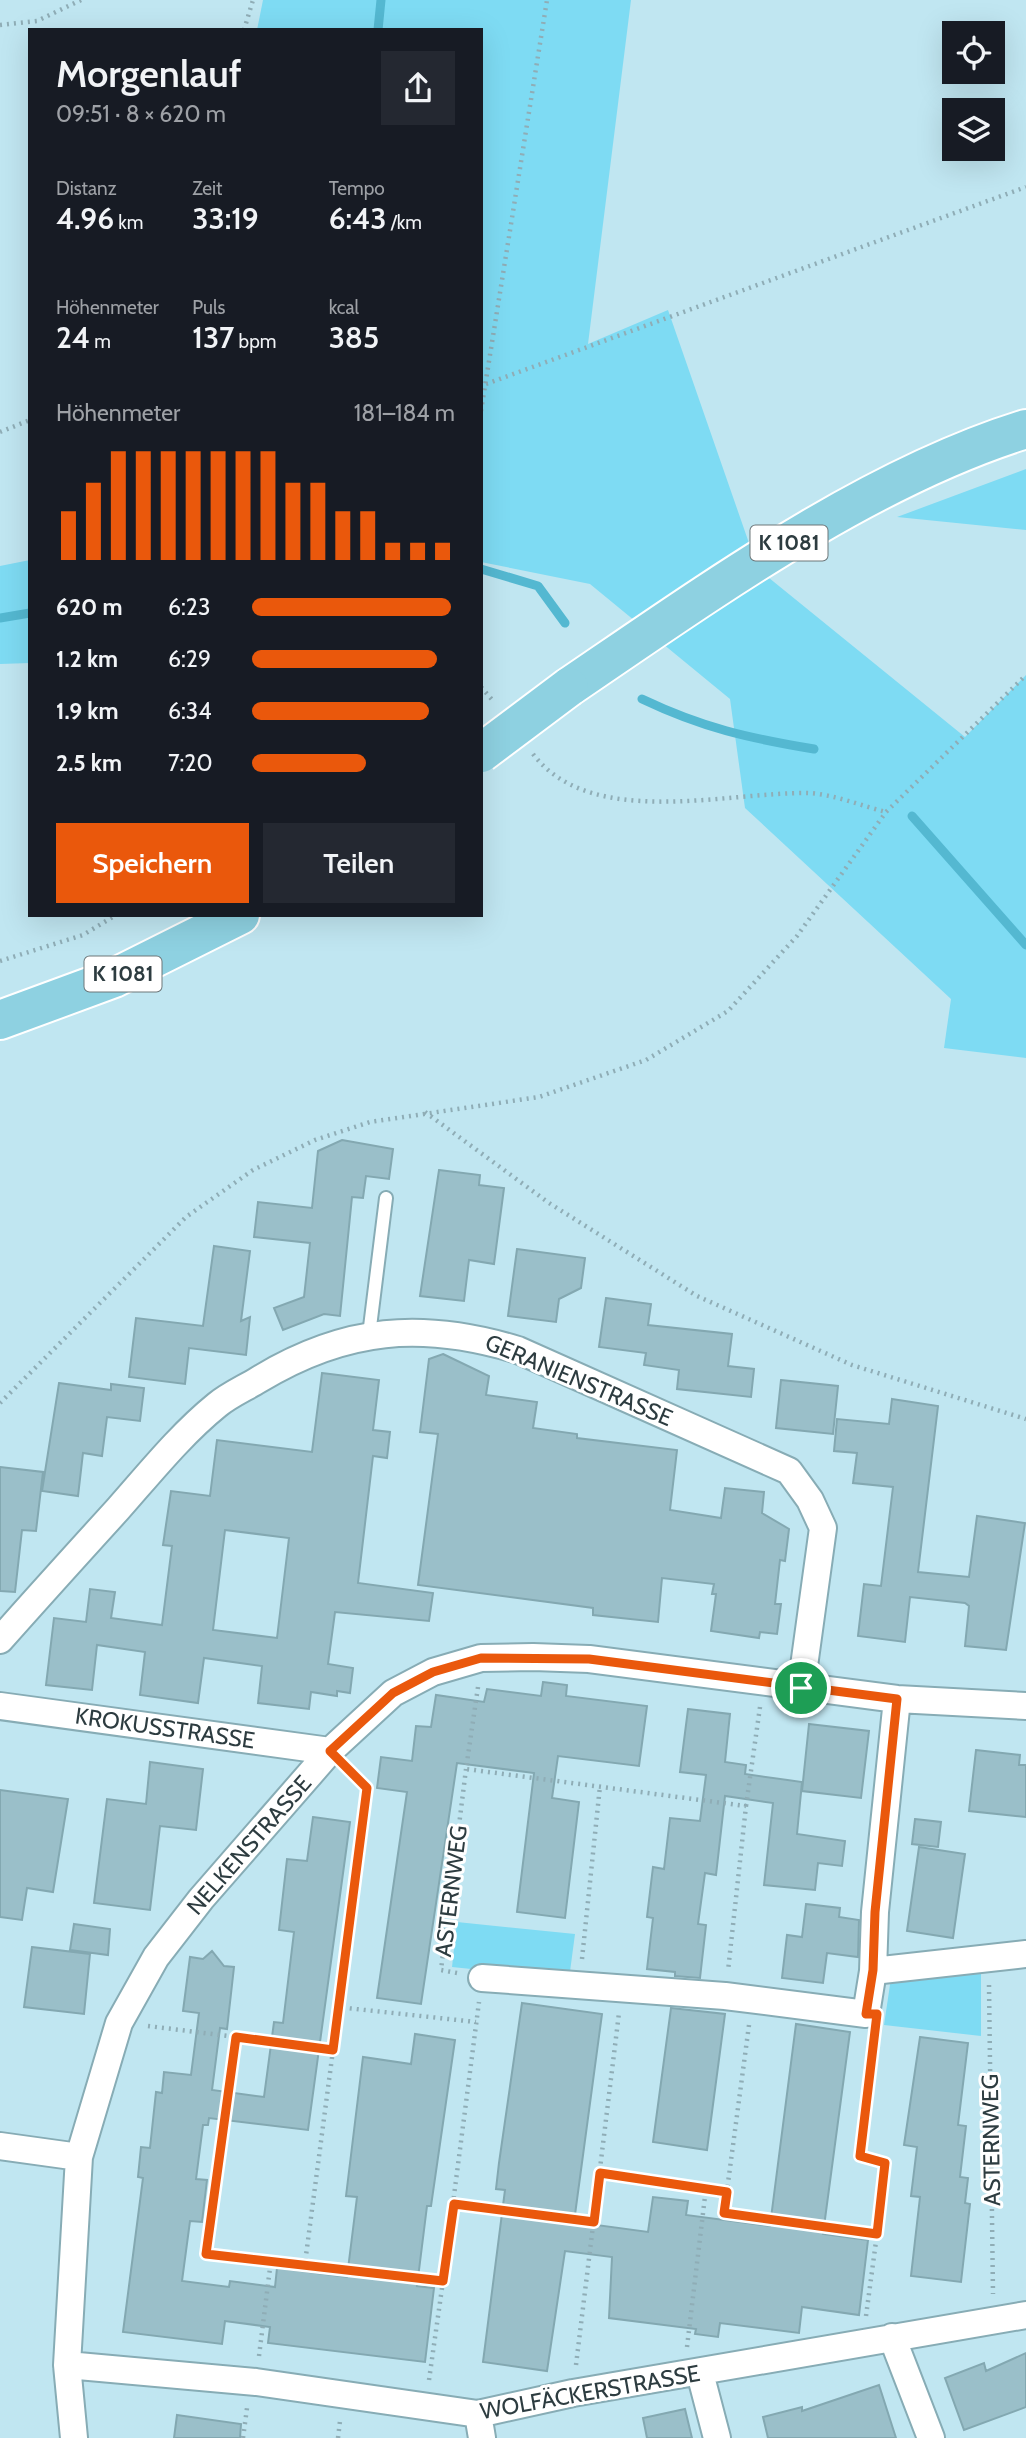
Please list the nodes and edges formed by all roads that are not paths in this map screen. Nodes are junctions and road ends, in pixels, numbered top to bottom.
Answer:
1 (1026, 429) edge
2 (483, 752) edge
3 (236, 917) edge
4 (0, 1020) edge
5 (386, 1198) dead end
6 (369, 1335) junction
7 (0, 1640) edge
8 (801, 1688) junction
9 (897, 1699) junction
10 (0, 1706) edge
11 (1026, 1706) edge
12 (330, 1751) junction
13 (1026, 1954) edge
14 (873, 1970) junction
15 (482, 1978) road end
16 (0, 2146) edge
17 (79, 2157) junction
18 (1026, 2315) edge
19 (892, 2337) junction
20 (67, 2365) junction
21 (692, 2374) junction
22 (480, 2426) edge
23 (74, 2438) edge
24 (716, 2438) edge
25 (931, 2438) edge

1 - 2 main road, K 1081, bridge
3 - 4 main road, K 1081
5 - 6 lane
6 - 7 street, GERANIENSTRASSE
6 - 8 street, GERANIENSTRASSE
8 - 9 street, NELKENSTRASSE
8 - 12 street, NELKENSTRASSE
9 - 11 street, NELKENSTRASSE
9 - 14 street
10 - 12 street, KROKUSSTRASSE
12 - 17 street, NELKENSTRASSE
13 - 14 street
14 - 15 street, ASTERNWEG
16 - 17 street
17 - 20 street, NELKENSTRASSE
18 - 19 street, WOLFÄCKERSTRASSE
19 - 21 street, WOLFÄCKERSTRASSE
19 - 25 street
20 - 22 street, WOLFÄCKERSTRASSE
20 - 23 street, NELKENSTRASSE
21 - 22 street, WOLFÄCKERSTRASSE
21 - 24 street

